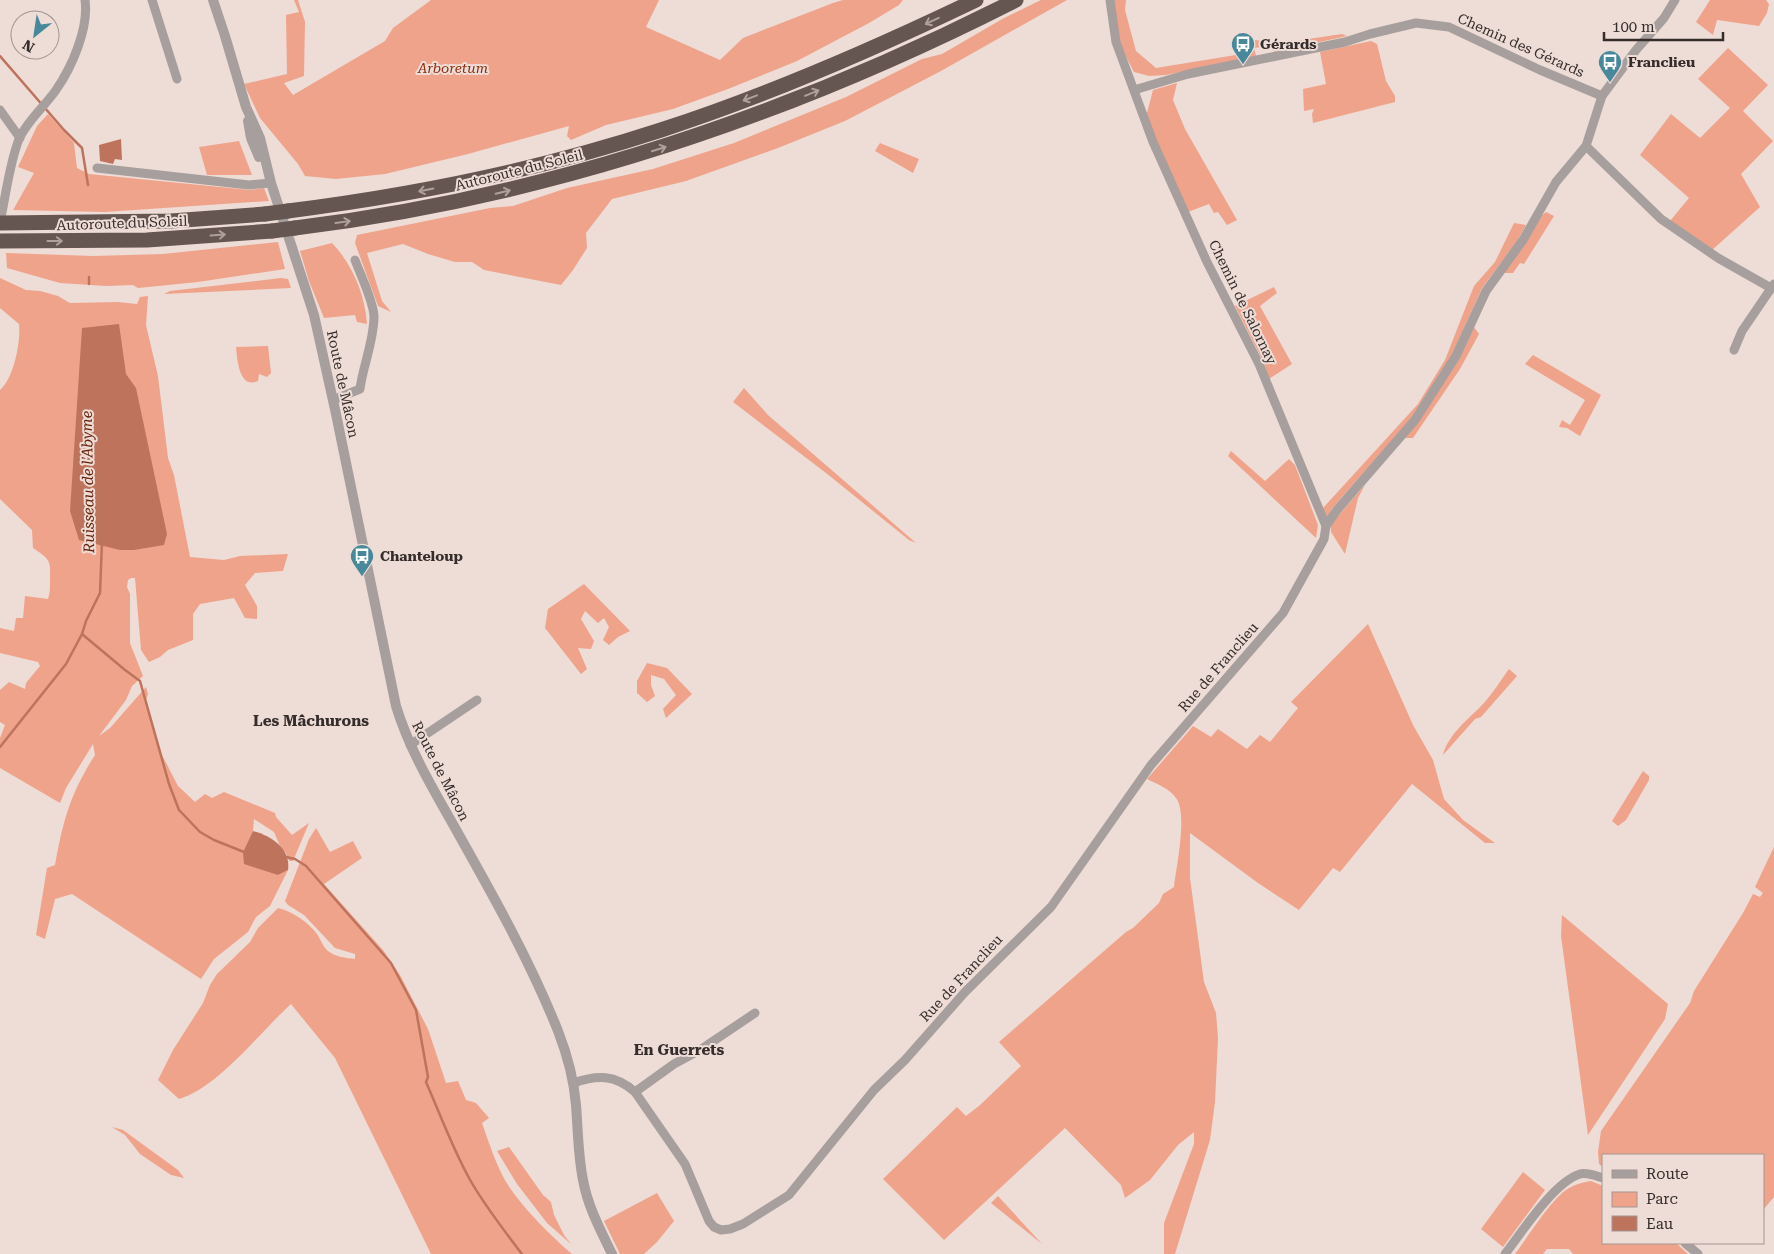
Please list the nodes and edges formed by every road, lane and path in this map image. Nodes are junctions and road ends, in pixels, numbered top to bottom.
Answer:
1 (86, 0) edge
2 (152, 0) edge
3 (213, 0) edge
4 (976, 0) edge
5 (1016, 0) edge
6 (1110, 0) edge
7 (1675, 0) edge
8 (177, 79) dead end
9 (1134, 90) junction
10 (1602, 96) junction
11 (0, 110) edge
12 (20, 138) junction
13 (1586, 146) junction
14 (97, 168) dead end
15 (271, 183) junction
16 (285, 222) junction
17 (3, 223) edge
18 (3, 241) edge
19 (355, 260) dead end
20 (1773, 286) edge
21 (1734, 350) dead end
22 (333, 400) junction
23 (1326, 526) junction
24 (476, 700) dead end
25 (410, 745) junction
26 (755, 1013) dead end
27 (573, 1083) junction
28 (635, 1092) junction
29 (1602, 1178) edge
30 (1686, 1244) edge
31 (612, 1254) edge
32 (1505, 1254) edge
33 (1698, 1254) edge

1 - 12 street
2 - 8 street
3 - 15 street, Route de Mâcon
4 -> 16 highway, Autoroute du Soleil
16 -> 5 highway, Autoroute du Soleil
6 - 9 street, Chemin de Salornay
7 - 10 street
9 - 10 street, Chemin des Gérards
9 - 23 street, Chemin de Salornay
10 - 13 street
11 - 12 street
12 - 17 street
13 - 20 street
13 - 23 street
14 - 15 street
15 - 16 street, Route de Mâcon
16 - 17 highway, Autoroute du Soleil, bridge
18 -> 16 highway, Autoroute du Soleil
16 - 22 street, Route de Mâcon
19 - 22 street
20 - 21 street
22 - 25 street, Route de Mâcon
23 - 28 street, Rue de Franclieu
24 - 25 street
25 - 27 street, Route de Mâcon
26 - 28 street
27 - 28 street, Rue de Franclieu
27 - 31 street, Route de Mâcon
29 - 32 street
30 - 33 street

